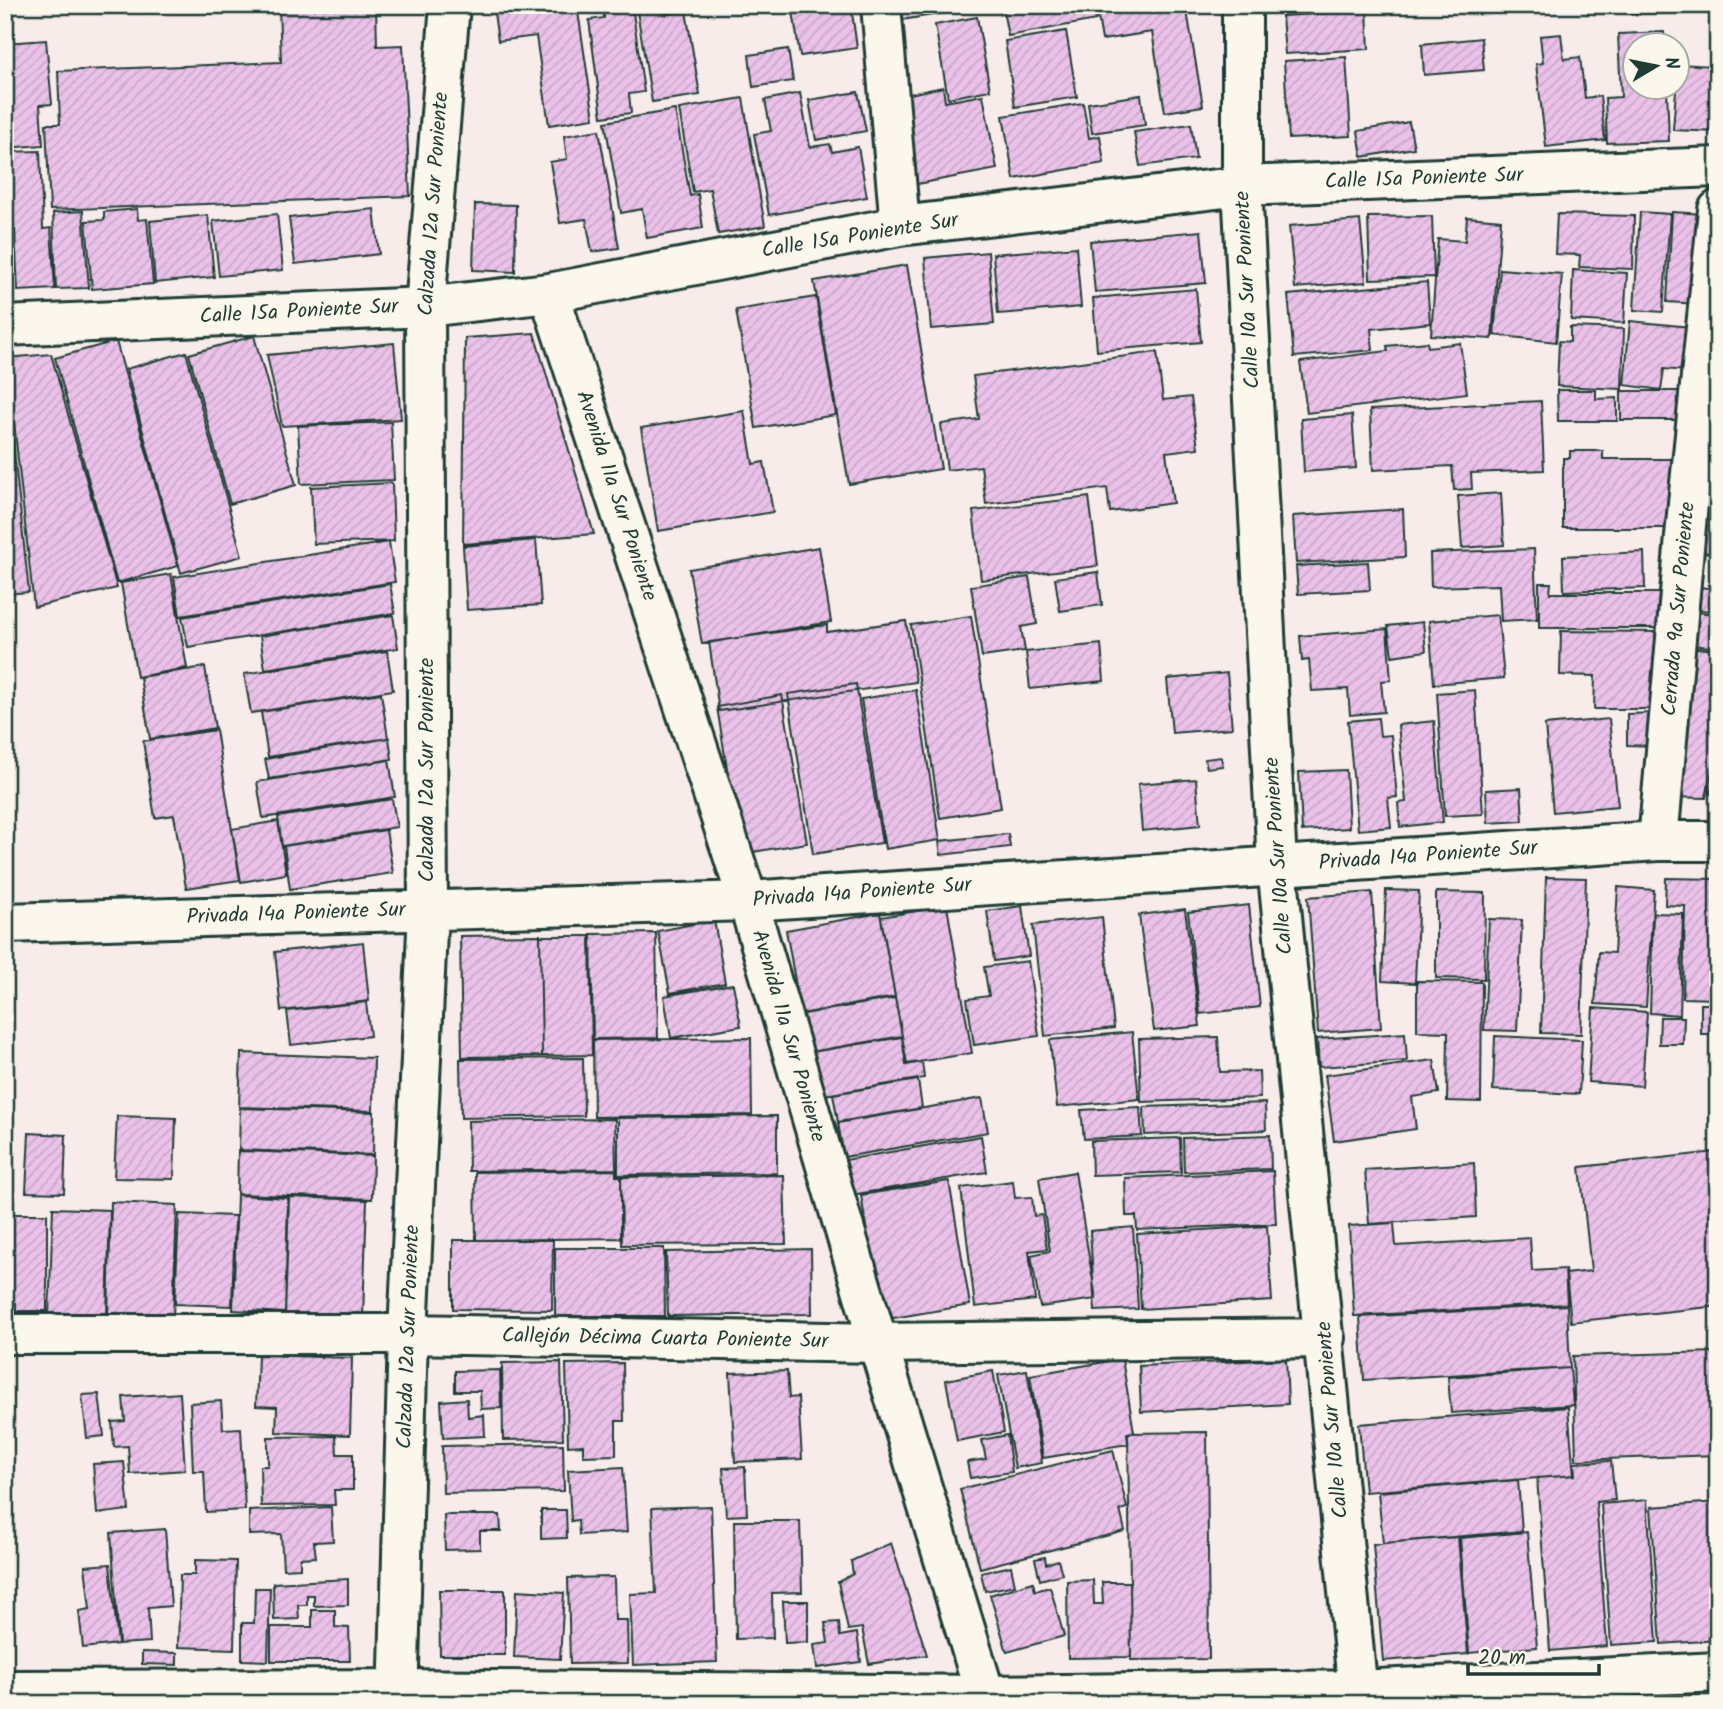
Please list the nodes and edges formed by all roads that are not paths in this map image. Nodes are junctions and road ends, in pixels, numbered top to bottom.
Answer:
1 (450, 5) edge
2 (881, 5) edge
3 (1242, 5) edge
4 (1718, 167) edge
5 (1242, 186) junction
6 (1718, 210) edge
7 (901, 226) junction
8 (550, 293) junction
9 (425, 307) junction
10 (5, 326) edge
11 (1658, 841) junction
12 (1718, 842) edge
13 (1277, 865) junction
14 (748, 901) junction
15 (428, 910) junction
16 (5, 923) edge
17 (5, 1334) edge
18 (408, 1334) junction
19 (1325, 1338) junction
20 (878, 1343) junction
21 (1718, 1672) edge
22 (5, 1690) edge
23 (398, 1697) edge
24 (1359, 1697) edge
25 (987, 1699) edge

1 - 9 street, Calzada 12a Sur Poniente
2 - 7 street
3 - 5 street, Calle 10a Sur Poniente
4 - 5 street, Calle 15a Poniente Sur
5 - 7 street, Calle 15a Poniente Sur
5 - 13 street, Calle 10a Sur Poniente
6 - 11 street, Cerrada 9a Sur Poniente
7 - 8 street, Calle 15a Poniente Sur
8 - 9 street, Calle 15a Poniente Sur
8 - 14 street, Avenida 11a Sur Poniente
9 - 10 street, Calle 15a Poniente Sur
9 - 15 street, Calzada 12a Sur Poniente
11 - 12 street, Privada 14a Poniente Sur
11 - 13 street, Privada 14a Poniente Sur
13 - 14 street, Privada 14a Poniente Sur
13 - 19 street, Calle 10a Sur Poniente
14 - 15 street, Privada 14a Poniente Sur
14 - 20 street, Avenida 11a Sur Poniente
15 - 16 street, Privada 14a Poniente Sur
15 - 18 street, Calzada 12a Sur Poniente
17 - 18 street, Callejón Décima Cuarta Poniente Sur
18 - 20 street, Callejón Décima Cuarta Poniente Sur
18 - 23 street, Calzada 12a Sur Poniente
19 - 20 street, Callejón Décima Cuarta Poniente Sur
19 - 24 street, Calle 10a Sur Poniente
20 - 25 street, Avenida 11a Sur Poniente
21 - 24 street
22 - 23 street
23 - 25 street
24 - 25 street

